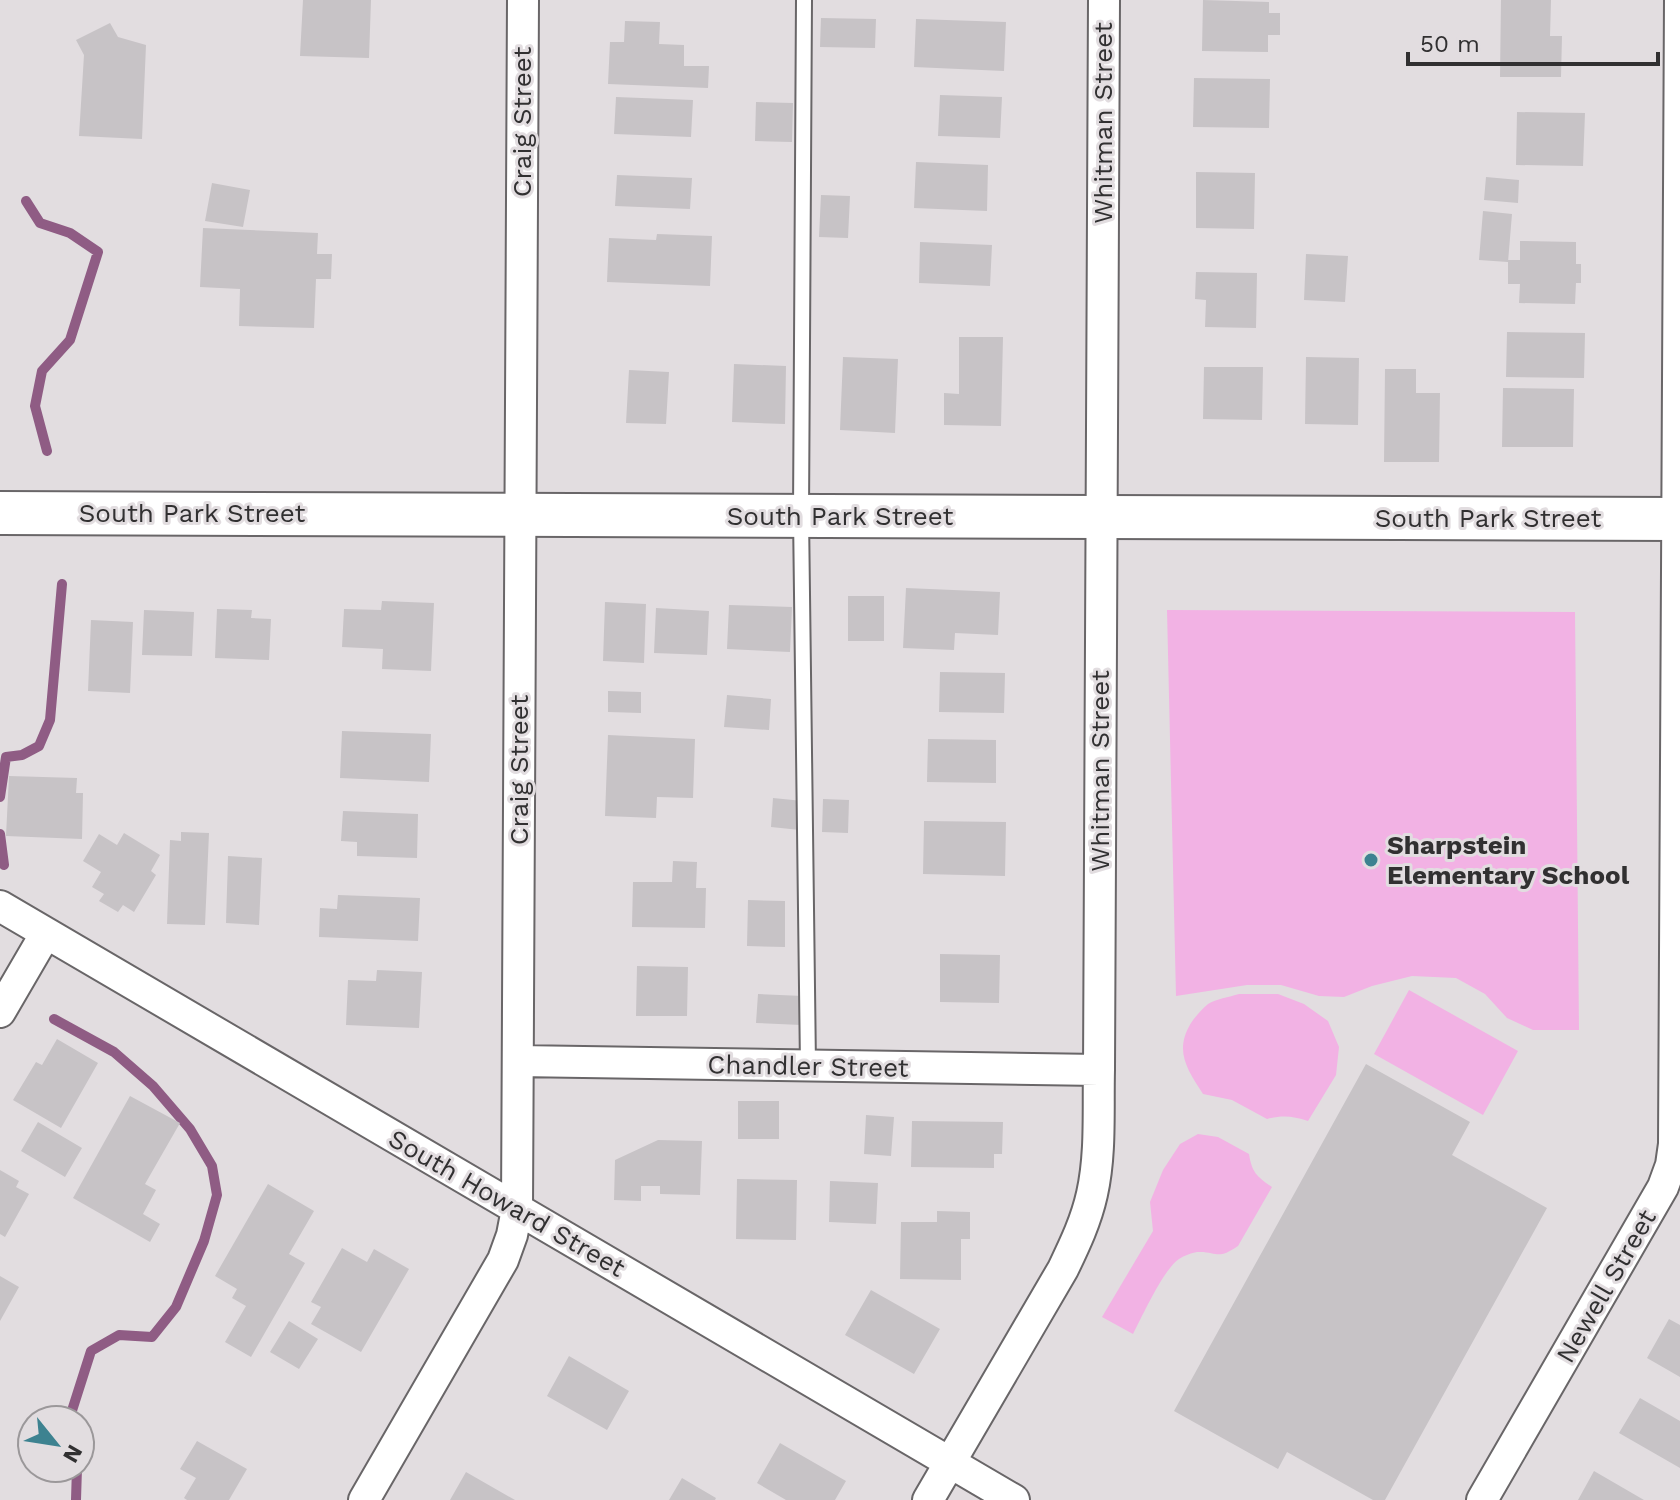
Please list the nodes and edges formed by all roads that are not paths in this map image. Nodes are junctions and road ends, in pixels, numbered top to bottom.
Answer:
1 (523, 0) edge
2 (804, 0) edge
3 (1104, 0) edge
4 (1680, 0) edge
5 (0, 513) edge
6 (520, 515) junction
7 (801, 515) junction
8 (1101, 517) junction
9 (1678, 519) edge
10 (0, 906) edge
11 (46, 933) junction
12 (0, 1012) edge
13 (518, 1061) junction
14 (808, 1066) junction
15 (1099, 1070) junction
16 (517, 1209) junction
17 (950, 1463) junction
18 (364, 1500) edge
19 (928, 1500) edge
20 (1014, 1500) edge
21 (1482, 1500) edge

1 - 6 street, Craig Street
2 - 7 lane
3 - 8 street, Whitman Street
4 - 9 street, Newell Street
5 - 6 main road, South Park Street
6 - 7 main road, South Park Street
6 - 13 street, Craig Street
7 - 8 main road, South Park Street
7 - 14 lane
8 - 9 main road, South Park Street
8 - 15 street, Whitman Street
9 - 21 street, Newell Street
10 - 11 street, South Howard Street
11 - 12 street
11 - 16 street, South Howard Street
13 - 14 street, Chandler Street
13 - 16 street, Craig Street
14 - 15 street, Chandler Street
15 - 17 street, Whitman Street
16 - 17 street, South Howard Street
16 - 18 street, Craig Street
17 - 19 street, Whitman Street
17 - 20 street, South Howard Street

